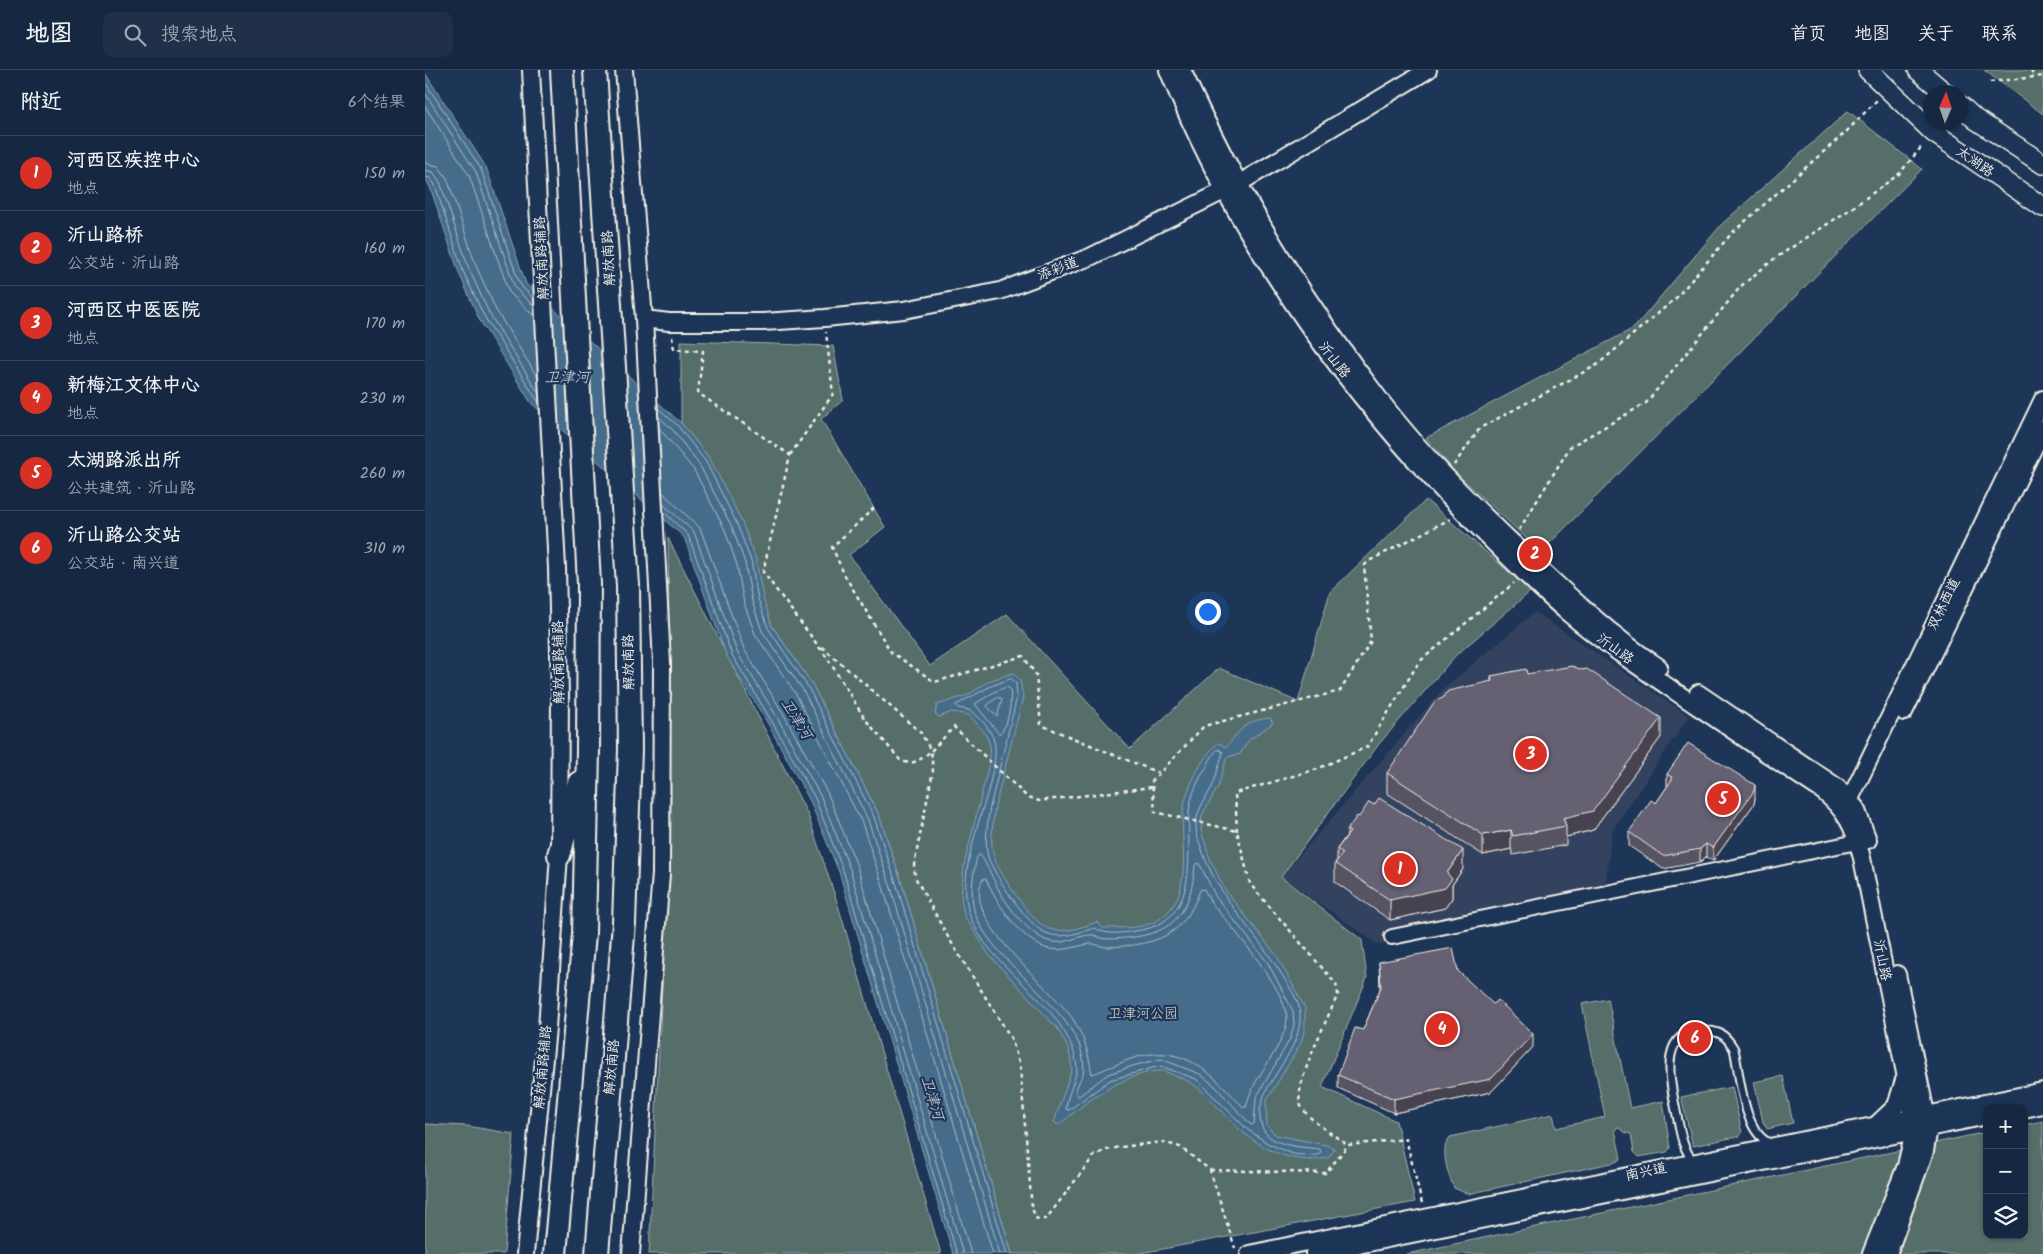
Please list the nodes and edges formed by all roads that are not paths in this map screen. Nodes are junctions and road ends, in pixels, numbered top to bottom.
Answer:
1 (531, 70) edge
2 (548, 70) edge
3 (562, 70) edge
4 (595, 70) edge
5 (600, 70) edge
6 (624, 70) edge
7 (1168, 70) edge
8 (1182, 70) edge
9 (1428, 70) edge
10 (1868, 70) edge
11 (1918, 70) edge
12 (1936, 85) edge
13 (1968, 112) edge
14 (599, 118) junction
15 (565, 144) junction
16 (2043, 164) edge
17 (1231, 188) junction
18 (2043, 206) edge
19 (644, 319) junction
20 (2043, 398) edge
21 (2043, 429) edge
22 (588, 751) junction
23 (1848, 807) junction
24 (1852, 843) dead end
25 (559, 855) junction
26 (1392, 937) dead end
27 (1911, 1072) junction
28 (2043, 1091) edge
29 (2043, 1105) edge
30 (2028, 1107) edge
31 (1983, 1116) edge
32 (1917, 1120) junction
33 (1875, 1132) junction
34 (1779, 1145) junction
35 (1696, 1162) junction
36 (1731, 1168) junction
37 (556, 1253) edge
38 (525, 1254) edge
39 (597, 1254) edge
40 (631, 1254) edge
41 (1249, 1254) edge
42 (1314, 1254) edge
43 (1871, 1254) edge
44 (1888, 1254) edge

1 - 25 street, 解放南路辅路
2 - 15 highway
3 - 15 highway
4 - 14 highway, 解放南路
5 - 14 highway
6 - 19 street
7 - 17 street, 沂山路
8 - 17 street, 沂山路
9 - 17 street, 添彩道
10 - 18 main road, 太湖路
11 - 12 main road
13 - 16 main road
14 - 39 highway, 解放南路
15 - 22 highway
17 - 19 street, 添彩道
17 - 23 street, 沂山路
17 - 23 street, 沂山路
19 - 40 street
20 - 23 street, 双林西道
21 - 23 street, 双林西道
22 - 25 highway
22 - 37 highway
23 - 27 street, 沂山路
24 - 26 street
25 - 38 street, 解放南路辅路
27 - 32 street, 沂山路
27 - 33 street
28 - 32 street, 南兴道
29 - 30 street
31 - 32 street, 南兴道
32 - 33 street, 南兴道
32 - 43 street, 沂山路
32 - 44 street, 沂山路
33 - 34 street, 南兴道
33 - 36 street, 南兴道
34 - 35 street, 南兴道
34 - 35 lane
35 - 36 lane
35 - 41 street, 南兴道
36 - 42 street, 南兴道

